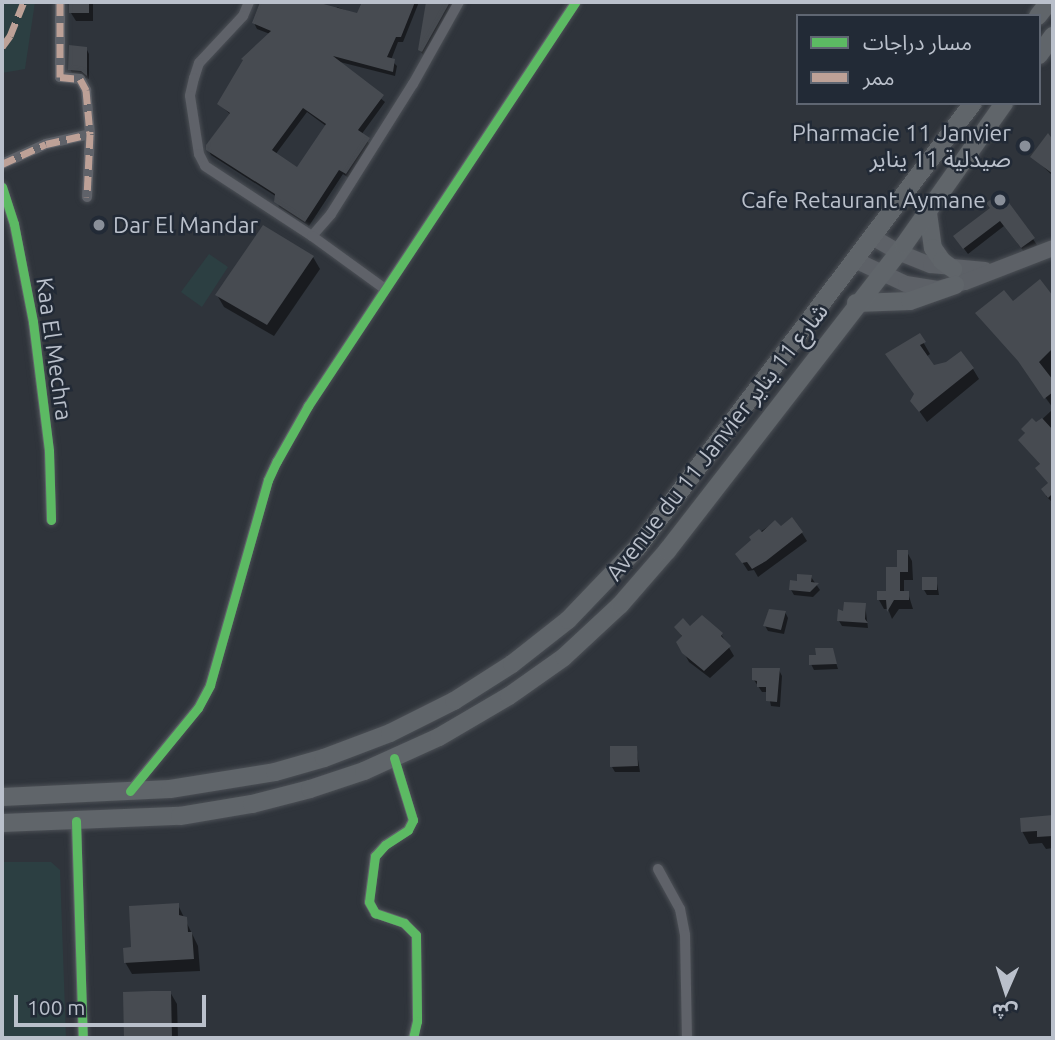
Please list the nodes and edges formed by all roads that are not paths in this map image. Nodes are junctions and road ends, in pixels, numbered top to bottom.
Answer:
1 (60, 2) edge
2 (249, 2) edge
3 (459, 2) edge
4 (574, 2) edge
5 (1053, 37) edge
6 (1041, 52) edge
7 (972, 105) edge
8 (1003, 105) edge
9 (90, 134) junction
10 (2, 164) edge
11 (2, 187) edge
12 (87, 197) dead end
13 (928, 213) junction
14 (312, 236) junction
15 (874, 238) junction
16 (1053, 248) edge
17 (898, 252) junction
18 (857, 261) junction
19 (881, 273) junction
20 (954, 277) junction
21 (386, 289) junction
22 (856, 303) junction
23 (51, 520) dead end
24 (394, 758) junction
25 (130, 791) junction
26 (2, 797) edge
27 (76, 821) junction
28 (2, 824) edge
29 (658, 869) dead end
30 (83, 1038) edge
31 (413, 1038) edge
32 (687, 1038) edge

1 - 9 street
2 - 14 street
3 - 14 street
4 - 21 street
5 - 6 main road
7 - 15 main road, Avenue du 11 Janvier شارع 11 يناير
8 - 13 main road, Avenue du 11 Janvier شارع 11 يناير
9 - 10 street
9 - 12 street
11 - 23 street, Kaa El Mechra
13 - 17 main road, Avenue du 11 Janvier شارع 11 يناير
13 - 20 main road
14 - 21 street
15 - 17 main road
15 - 18 main road, Avenue du 11 Janvier شارع 11 يناير
16 - 20 main road
17 - 19 main road, Avenue du 11 Janvier شارع 11 يناير
17 - 20 main road
18 - 19 main road
18 - 25 main road, Avenue du 11 Janvier شارع 11 يناير
19 - 20 main road
19 - 22 main road, Avenue du 11 Janvier شارع 11 يناير
20 - 22 main road
21 - 25 street
22 - 24 main road, Avenue du 11 Janvier شارع 11 يناير
24 - 27 main road, Avenue du 11 Janvier شارع 11 يناير
24 - 31 street
25 - 26 main road, Avenue du 11 Janvier شارع 11 يناير
27 - 28 main road, Avenue du 11 Janvier شارع 11 يناير
27 - 30 street
29 - 32 street

